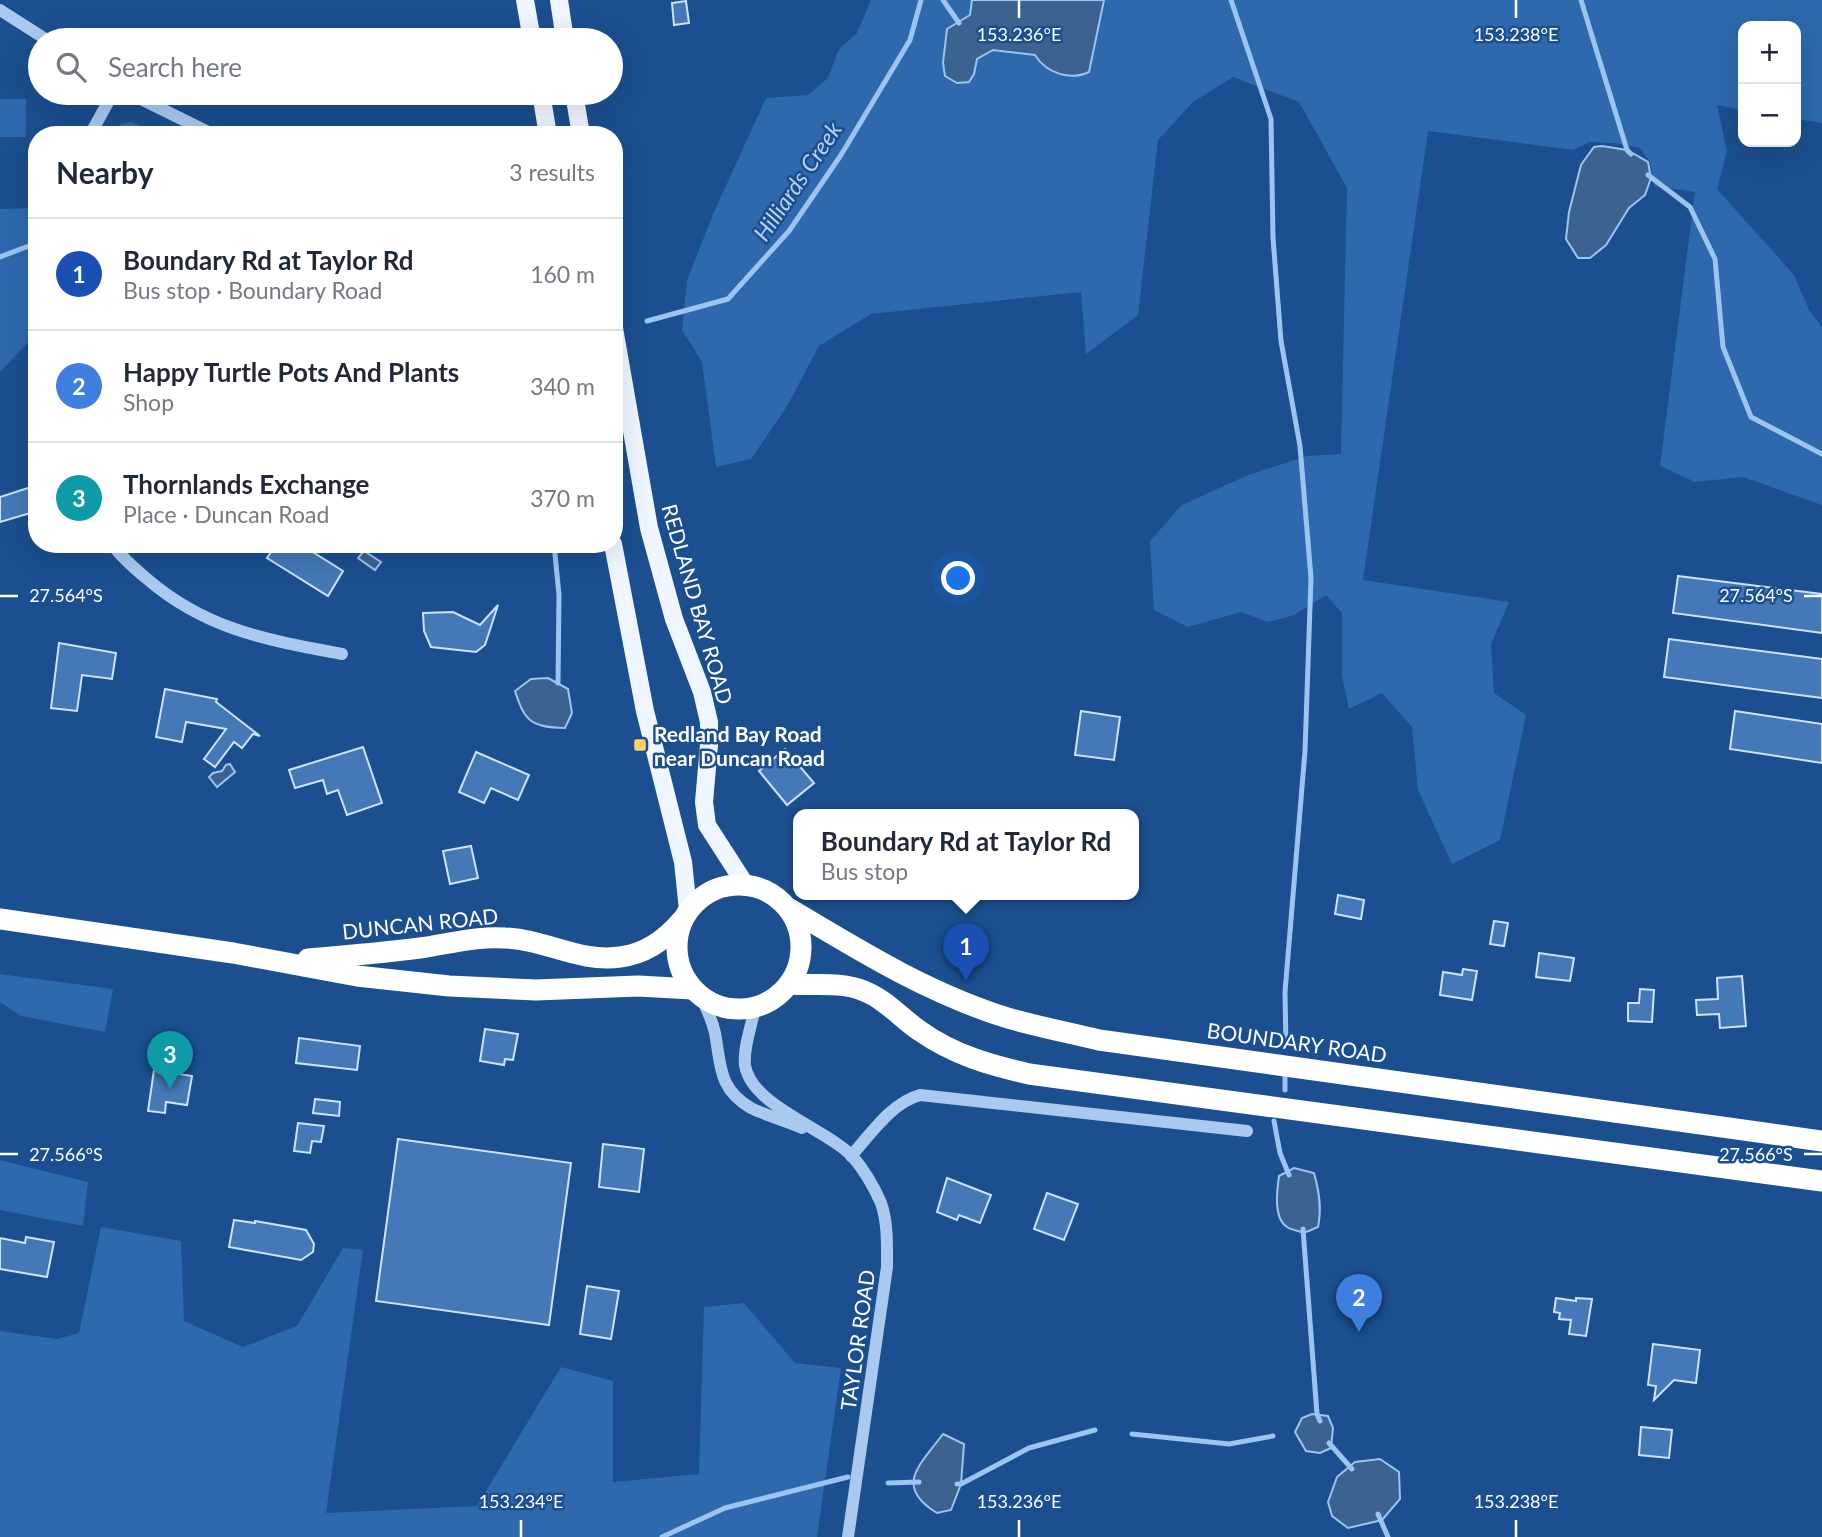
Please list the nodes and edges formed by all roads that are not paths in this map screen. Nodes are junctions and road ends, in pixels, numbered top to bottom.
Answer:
1 (526, 0) edge
2 (559, 0) edge
3 (0, 10) edge
4 (28, 28) edge
5 (530, 28) edge
6 (563, 28) edge
7 (106, 105) edge
8 (153, 105) edge
9 (543, 105) edge
10 (576, 105) edge
11 (95, 126) edge
12 (196, 126) edge
13 (546, 126) edge
14 (580, 126) edge
15 (623, 379) edge
16 (120, 553) edge
17 (615, 553) edge
18 (342, 654) dead end
19 (745, 884) junction
20 (790, 909) junction
21 (685, 915) junction
22 (0, 919) edge
23 (233, 953) junction
24 (790, 984) junction
25 (697, 993) junction
26 (755, 1007) junction
27 (1247, 1131) dead end
28 (1822, 1141) edge
29 (852, 1156) junction
30 (1822, 1181) edge
31 (848, 1537) edge

1 - 5 main road
2 - 6 main road
3 - 4 street
7 - 11 street
8 - 12 street
9 - 13 main road
10 - 14 main road
15 - 19 main road, REDLAND BAY ROAD
16 - 18 street
17 - 21 main road
19 - 20 highway
19 - 21 highway
20 - 24 highway
20 - 28 highway, BOUNDARY ROAD
21 - 23 highway, DUNCAN ROAD
21 - 25 highway
22 - 23 highway, DUNCAN ROAD
23 - 25 highway, DUNCAN ROAD
24 - 26 highway
24 - 30 highway
25 - 26 highway
25 - 29 street, TAYLOR ROAD
26 - 29 street, TAYLOR ROAD
27 - 29 street
29 - 31 street, TAYLOR ROAD

